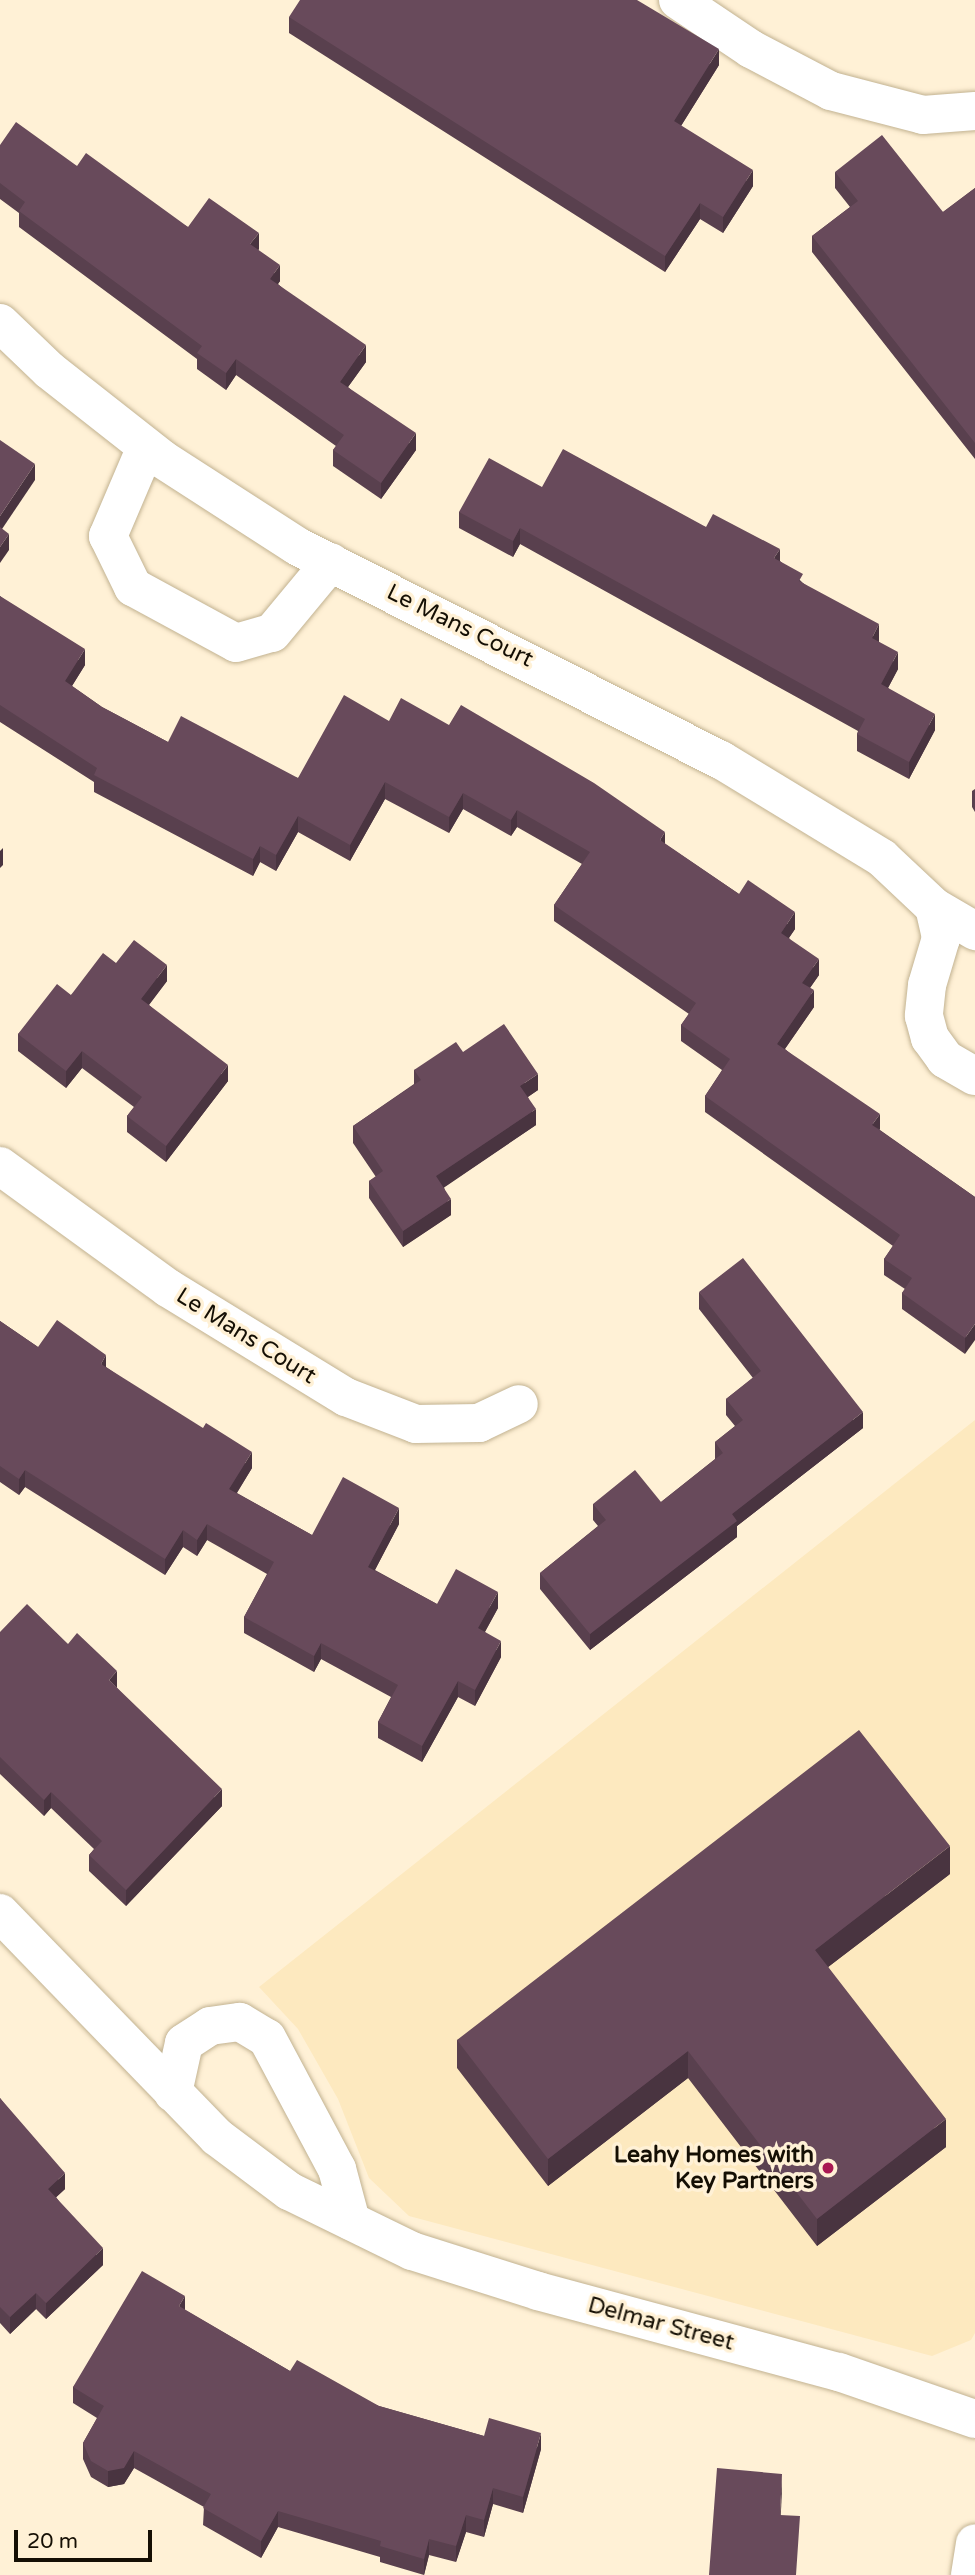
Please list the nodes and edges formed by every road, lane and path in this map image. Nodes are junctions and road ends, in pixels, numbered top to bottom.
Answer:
1 (678, 0) edge
2 (975, 111) edge
3 (0, 323) edge
4 (146, 447) junction
5 (331, 562) junction
6 (934, 907) junction
7 (975, 931) edge
8 (975, 1076) edge
9 (0, 1166) edge
10 (519, 1404) dead end
11 (0, 1913) edge
12 (173, 2093) junction
13 (351, 2221) junction
14 (975, 2419) edge
15 (975, 2543) edge
16 (970, 2575) edge

1 - 2 street
3 - 4 street, Le Mans Court
4 - 5 street, Le Mans Court
4 - 5 street
5 - 6 street, Le Mans Court
6 - 7 street, Le Mans Court
6 - 8 street
9 - 10 street, Le Mans Court
11 - 12 street, Delmar Street
12 - 13 street, Delmar Street
12 - 13 street
13 - 14 street, Delmar Street
15 - 16 street

